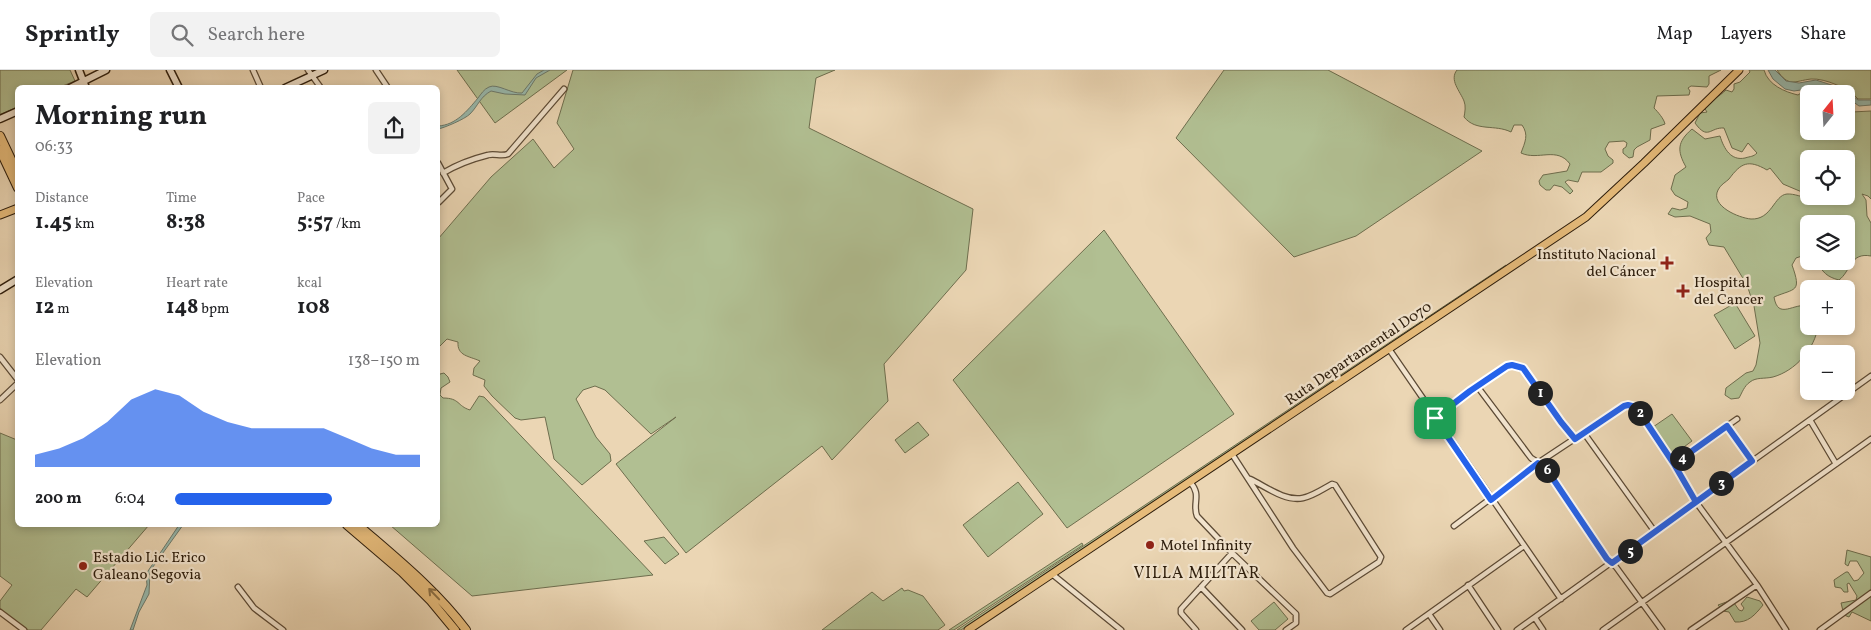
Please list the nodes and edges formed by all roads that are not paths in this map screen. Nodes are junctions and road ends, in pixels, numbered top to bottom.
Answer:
1 (79, 70) edge
2 (106, 70) edge
3 (170, 70) edge
4 (252, 70) edge
5 (324, 70) edge
6 (376, 70) edge
7 (1739, 70) edge
8 (310, 73) edge
9 (85, 84) edge
10 (177, 85) edge
11 (260, 85) edge
12 (290, 85) edge
13 (319, 85) edge
14 (386, 85) edge
15 (564, 89) dead end
16 (15, 112) edge
17 (0, 119) edge
18 (0, 136) edge
19 (0, 150) edge
20 (440, 166) edge
21 (15, 168) edge
22 (444, 172) junction
23 (15, 182) edge
24 (440, 201) edge
25 (15, 209) edge
26 (0, 216) edge
27 (15, 281) edge
28 (0, 290) edge
29 (1389, 349) junction
30 (0, 357) edge
31 (1871, 376) edge
32 (15, 378) edge
33 (15, 385) edge
34 (1477, 386) junction
35 (0, 400) edge
36 (1435, 418) junction
37 (1737, 419) dead end
38 (1810, 420) junction
39 (1727, 426) junction
40 (1584, 433) junction
41 (1575, 439) junction
42 (1871, 439) edge
43 (1232, 454) junction
44 (1752, 461) junction
45 (1538, 463) junction
46 (1674, 464) junction
47 (1836, 464) junction
48 (1250, 479) junction
49 (1190, 482) junction
50 (1491, 500) junction
51 (1696, 502) junction
52 (1454, 526) dead end
53 (349, 527) edge
54 (360, 527) edge
55 (1655, 532) junction
56 (1727, 542) junction
57 (1524, 546) junction
58 (1232, 553) junction
59 (1612, 563) junction
60 (1052, 574) junction
61 (1468, 585) junction
62 (1757, 585) junction
63 (238, 587) dead end
64 (1201, 587) junction
65 (1871, 593) edge
66 (1561, 600) junction
67 (1643, 602) junction
68 (0, 612) edge
69 (1429, 614) junction
70 (1535, 618) junction
71 (24, 630) edge
72 (283, 630) edge
73 (455, 630) edge
74 (466, 630) edge
75 (968, 630) edge
76 (1121, 630) edge
77 (1196, 630) edge
78 (1242, 630) edge
79 (1286, 630) edge
80 (1406, 630) edge
81 (1440, 630) edge
82 (1498, 630) edge
83 (1517, 630) edge
84 (1543, 630) edge
85 (1603, 630) edge
86 (1662, 630) edge
87 (1691, 630) edge
88 (1786, 630) edge
89 (1820, 630) edge

1 - 9 main road
2 - 9 main road
3 - 10 main road
4 - 11 street
5 - 8 main road
6 - 14 street
7 - 29 main road, Ruta Departamental D070
8 - 12 main road
8 - 13 street
15 - 22 street
16 - 17 main road
18 - 21 highway
19 - 23 highway
20 - 22 street
22 - 24 street
25 - 26 main road
27 - 28 main road
29 - 36 street
29 - 43 main road, Ruta Departamental D070
30 - 32 street
31 - 38 street
33 - 35 street
34 - 36 street
34 - 41 street
34 - 45 street
36 - 50 street
37 - 39 street
38 - 44 street
38 - 47 street
39 - 44 street
39 - 46 street
40 - 41 street
40 - 46 street
40 - 55 street
41 - 45 street
42 - 47 street
43 - 48 street
43 - 49 main road, Ruta Departamental D070
44 - 51 street
45 - 50 street
45 - 59 street
46 - 51 street
47 - 56 street
48 - 48 street
49 - 58 street
49 - 60 main road, Ruta Departamental D070
50 - 52 street
50 - 57 street
51 - 55 street
51 - 56 street
53 - 73 highway
74 -> 54 highway
55 - 59 street
56 - 62 street
56 - 67 street
57 - 61 street
57 - 66 street
58 - 64 street
58 - 79 street
59 - 66 street
59 - 67 street
60 - 75 main road, Ruta Departamental D070
60 - 76 street
61 - 69 street
61 - 82 street
62 - 87 street
62 - 88 street
63 - 72 street
64 - 77 street
64 - 78 street
65 - 89 street
66 - 70 street
67 - 85 street
67 - 86 street
68 - 71 street
69 - 80 street
69 - 81 street
70 - 83 street
70 - 84 street

